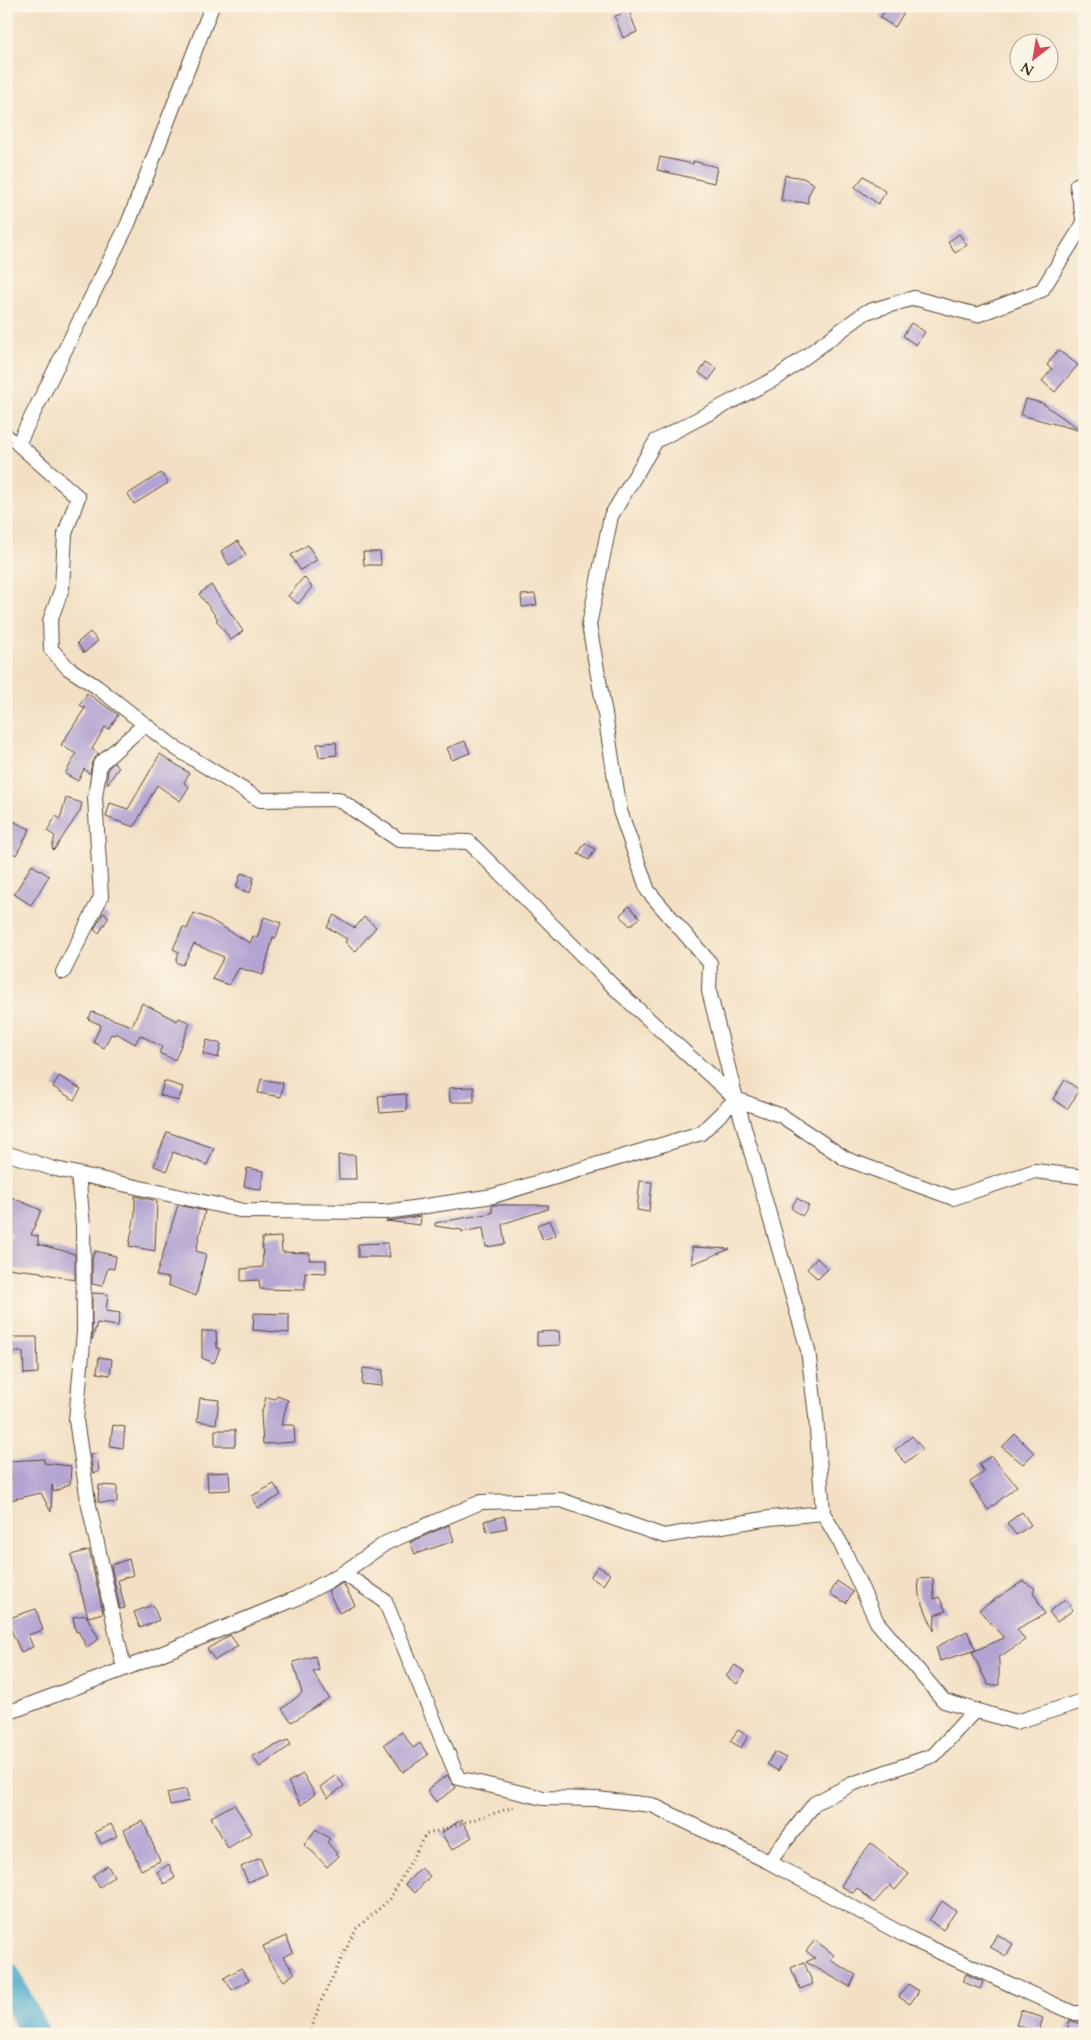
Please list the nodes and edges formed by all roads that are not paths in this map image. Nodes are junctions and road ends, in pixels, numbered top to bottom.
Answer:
1 (212, 6) edge
2 (1085, 182) edge
3 (6, 430) edge
4 (18, 444) junction
5 (145, 724) junction
6 (64, 972) dead end
7 (736, 1099) junction
8 (6, 1153) edge
9 (78, 1174) junction
10 (1085, 1177) edge
11 (823, 1513) junction
12 (343, 1573) junction
13 (124, 1669) junction
14 (1085, 1700) edge
15 (975, 1710) junction
16 (6, 1711) edge
17 (769, 1862) junction
18 (1085, 2013) edge

1 - 4 street
2 - 7 street
3 - 4 lane
4 - 5 street
5 - 6 street
5 - 7 street
7 - 9 street
7 - 10 street
7 - 11 street
8 - 9 street
9 - 13 street
11 - 12 street
11 - 15 street
12 - 13 street
12 - 17 street
13 - 16 street
14 - 15 street
15 - 17 street
17 - 18 street

